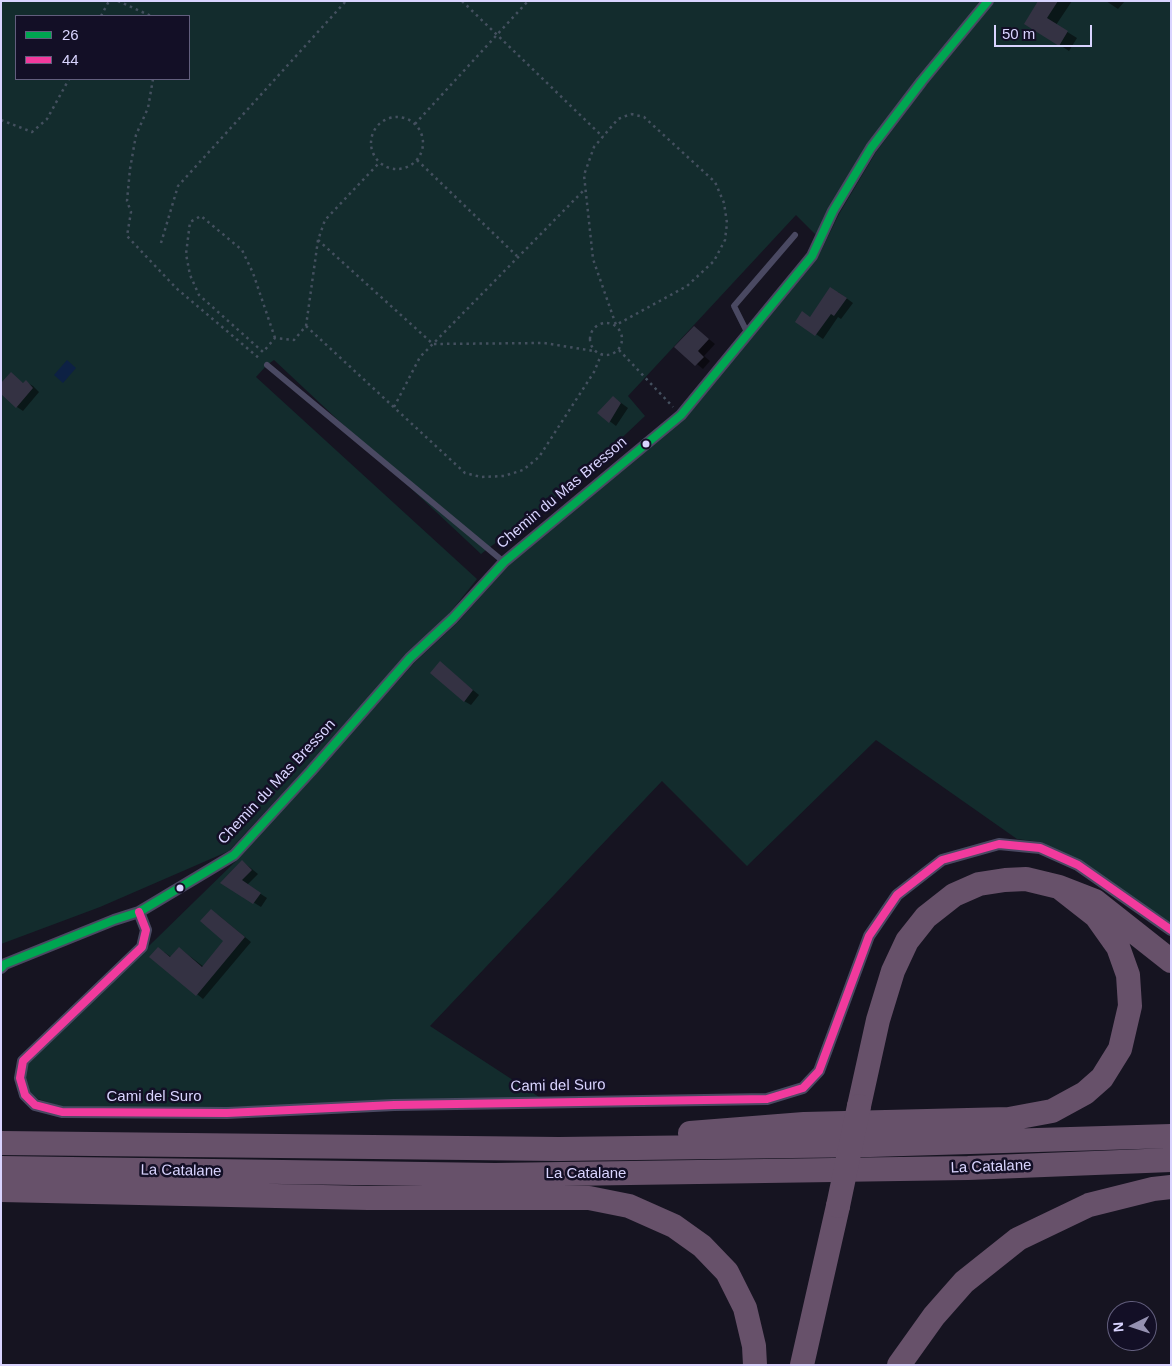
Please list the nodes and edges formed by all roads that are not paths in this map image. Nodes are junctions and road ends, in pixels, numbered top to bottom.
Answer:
1 (988, 1) edge
2 (794, 235) dead end
3 (748, 335) junction
4 (267, 365) road end
5 (504, 562) junction
6 (1059, 887) junction
7 (139, 912) junction
8 (1171, 930) edge
9 (1171, 961) edge
10 (3, 966) edge
11 (1171, 1136) edge
12 (1, 1143) edge
13 (559, 1149) junction
14 (1171, 1160) edge
15 (1, 1168) edge
16 (1171, 1187) edge
17 (1, 1190) edge
18 (755, 1365) edge
19 (802, 1365) edge
20 (900, 1365) edge

1 - 3 street, Chemin du Mas Bresson
2 - 3 lane
3 - 5 street, Chemin du Mas Bresson
4 - 5 lane
5 - 7 street, Chemin du Mas Bresson
6 - 9 highway
6 - 13 highway
6 - 19 highway, bridge
7 - 8 street, Cami del Suro
7 - 10 street, Chemin du Mas Bresson
11 - 13 highway, La Catalane
12 - 13 highway, La Catalane
14 - 15 highway, La Catalane
16 - 20 highway
17 - 18 highway

